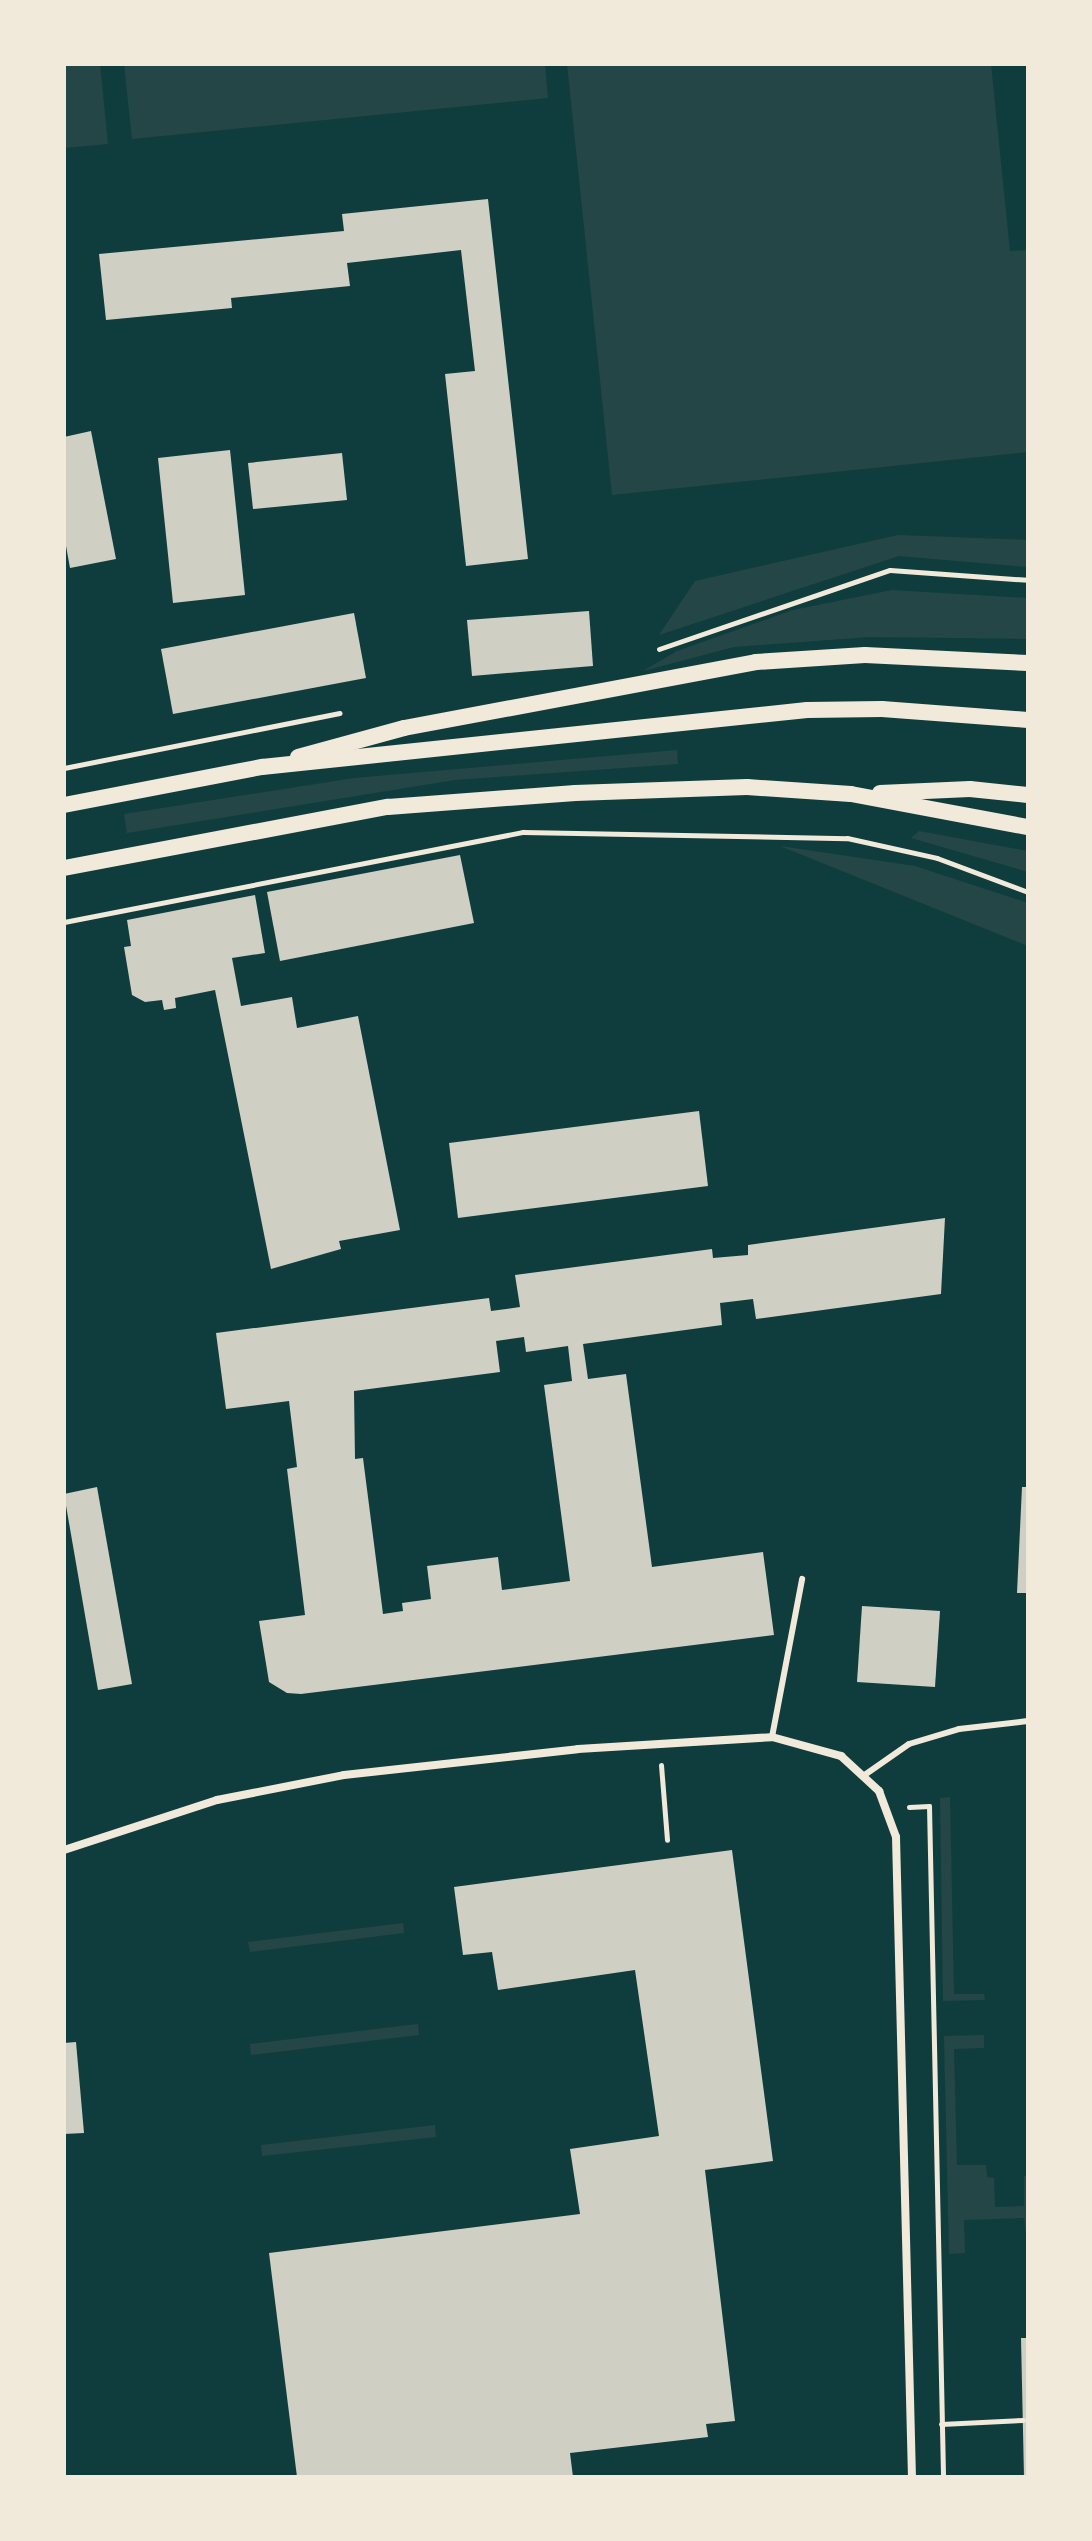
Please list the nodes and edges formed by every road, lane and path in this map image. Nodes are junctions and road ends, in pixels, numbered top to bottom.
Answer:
1 (1028, 580) edge
2 (648, 653) dead end
3 (1028, 663) edge
4 (352, 711) dead end
5 (1028, 720) edge
6 (262, 767) junction
7 (64, 768) edge
8 (851, 794) junction
9 (1028, 795) edge
10 (64, 805) edge
11 (1028, 827) edge
12 (64, 868) edge
13 (1028, 892) edge
14 (64, 922) edge
15 (802, 1579) dead end
16 (1028, 1721) edge
17 (772, 1737) junction
18 (660, 1744) junction
19 (866, 1774) junction
20 (888, 1808) junction
21 (667, 1840) dead end
22 (64, 1850) edge
23 (1023, 2420) dead end
24 (941, 2424) junction
25 (912, 2477) edge
26 (943, 2477) edge

1 - 2 path
3 - 6 main road
4 - 7 path
5 - 6 main road
6 - 10 main road
8 - 9 main road
8 - 11 main road
8 - 12 main road
13 - 14 path
15 - 17 lane
16 - 19 lane
17 - 18 street
17 - 19 street
18 - 21 path
18 - 22 street
19 - 20 street
20 - 24 path
20 - 25 street
23 - 24 path
24 - 26 path

